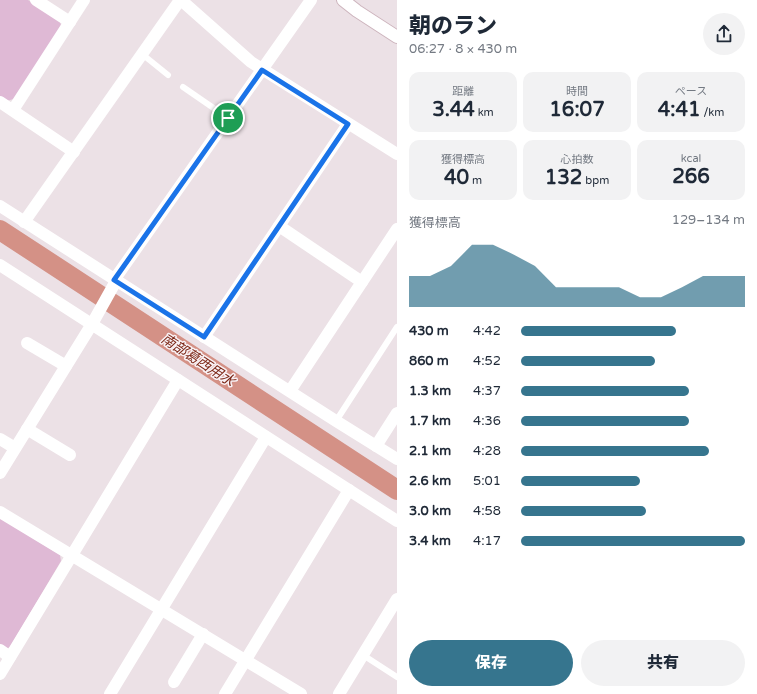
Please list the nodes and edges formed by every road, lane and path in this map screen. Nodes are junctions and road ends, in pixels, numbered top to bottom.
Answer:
1 (36, 0) edge
2 (84, 0) edge
3 (180, 0) edge
4 (310, 0) edge
5 (343, 0) edge
6 (70, 22) junction
7 (397, 37) edge
8 (142, 54) junction
9 (262, 70) junction
10 (168, 75) dead end
11 (183, 88) dead end
12 (0, 102) edge
13 (13, 110) junction
14 (228, 118) junction
15 (348, 124) junction
16 (74, 152) junction
17 (397, 154) edge
18 (0, 206) edge
19 (24, 222) junction
20 (279, 226) junction
21 (397, 229) edge
22 (0, 265) edge
23 (115, 281) junction
24 (362, 282) junction
25 (92, 324) junction
26 (397, 327) edge
27 (204, 337) junction
28 (27, 343) dead end
29 (66, 366) junction
30 (178, 380) junction
31 (290, 391) junction
32 (397, 413) edge
33 (336, 422) junction
34 (27, 429) junction
35 (266, 437) junction
36 (0, 439) edge
37 (376, 446) junction
38 (15, 448) junction
39 (70, 455) dead end
40 (397, 459) edge
41 (0, 473) edge
42 (349, 490) junction
43 (0, 512) edge
44 (397, 521) edge
45 (72, 556) junction
46 (397, 599) edge
47 (162, 610) junction
48 (203, 634) junction
49 (5, 653) edge
50 (363, 656) junction
51 (245, 660) junction
52 (0, 674) edge
53 (397, 677) edge
54 (174, 682) dead end
55 (110, 694) edge
56 (225, 694) edge
57 (301, 694) edge
58 (339, 694) edge

1 - 6 street
2 - 6 street
3 - 8 street
3 - 9 street
4 - 9 street
5 - 7 street
6 - 13 street
8 - 10 lane
8 - 16 street
9 - 14 street
9 - 15 street
11 - 14 lane
12 - 13 street
13 - 16 street
14 - 23 street
15 - 17 street
15 - 20 street
16 - 19 street
18 - 19 street
19 - 23 street
20 - 24 street
20 - 27 street
21 - 24 street
22 - 25 street
23 - 25 street
23 - 27 street
24 - 31 street
25 - 29 street
25 - 30 street
26 - 33 lane
27 - 31 street
28 - 29 street
29 - 34 street
30 - 35 street
30 - 45 street
31 - 33 street
32 - 37 street
33 - 37 street
34 - 38 street
34 - 39 street
35 - 42 street
35 - 47 street
36 - 38 street
37 - 40 street
38 - 41 street
42 - 44 street
42 - 51 street
43 - 45 street
45 - 47 street
45 - 49 street
46 - 50 street
47 - 48 street
47 - 55 street
48 - 51 street
48 - 54 street
49 - 52 street
50 - 53 lane
50 - 58 street
51 - 56 street
51 - 57 street

